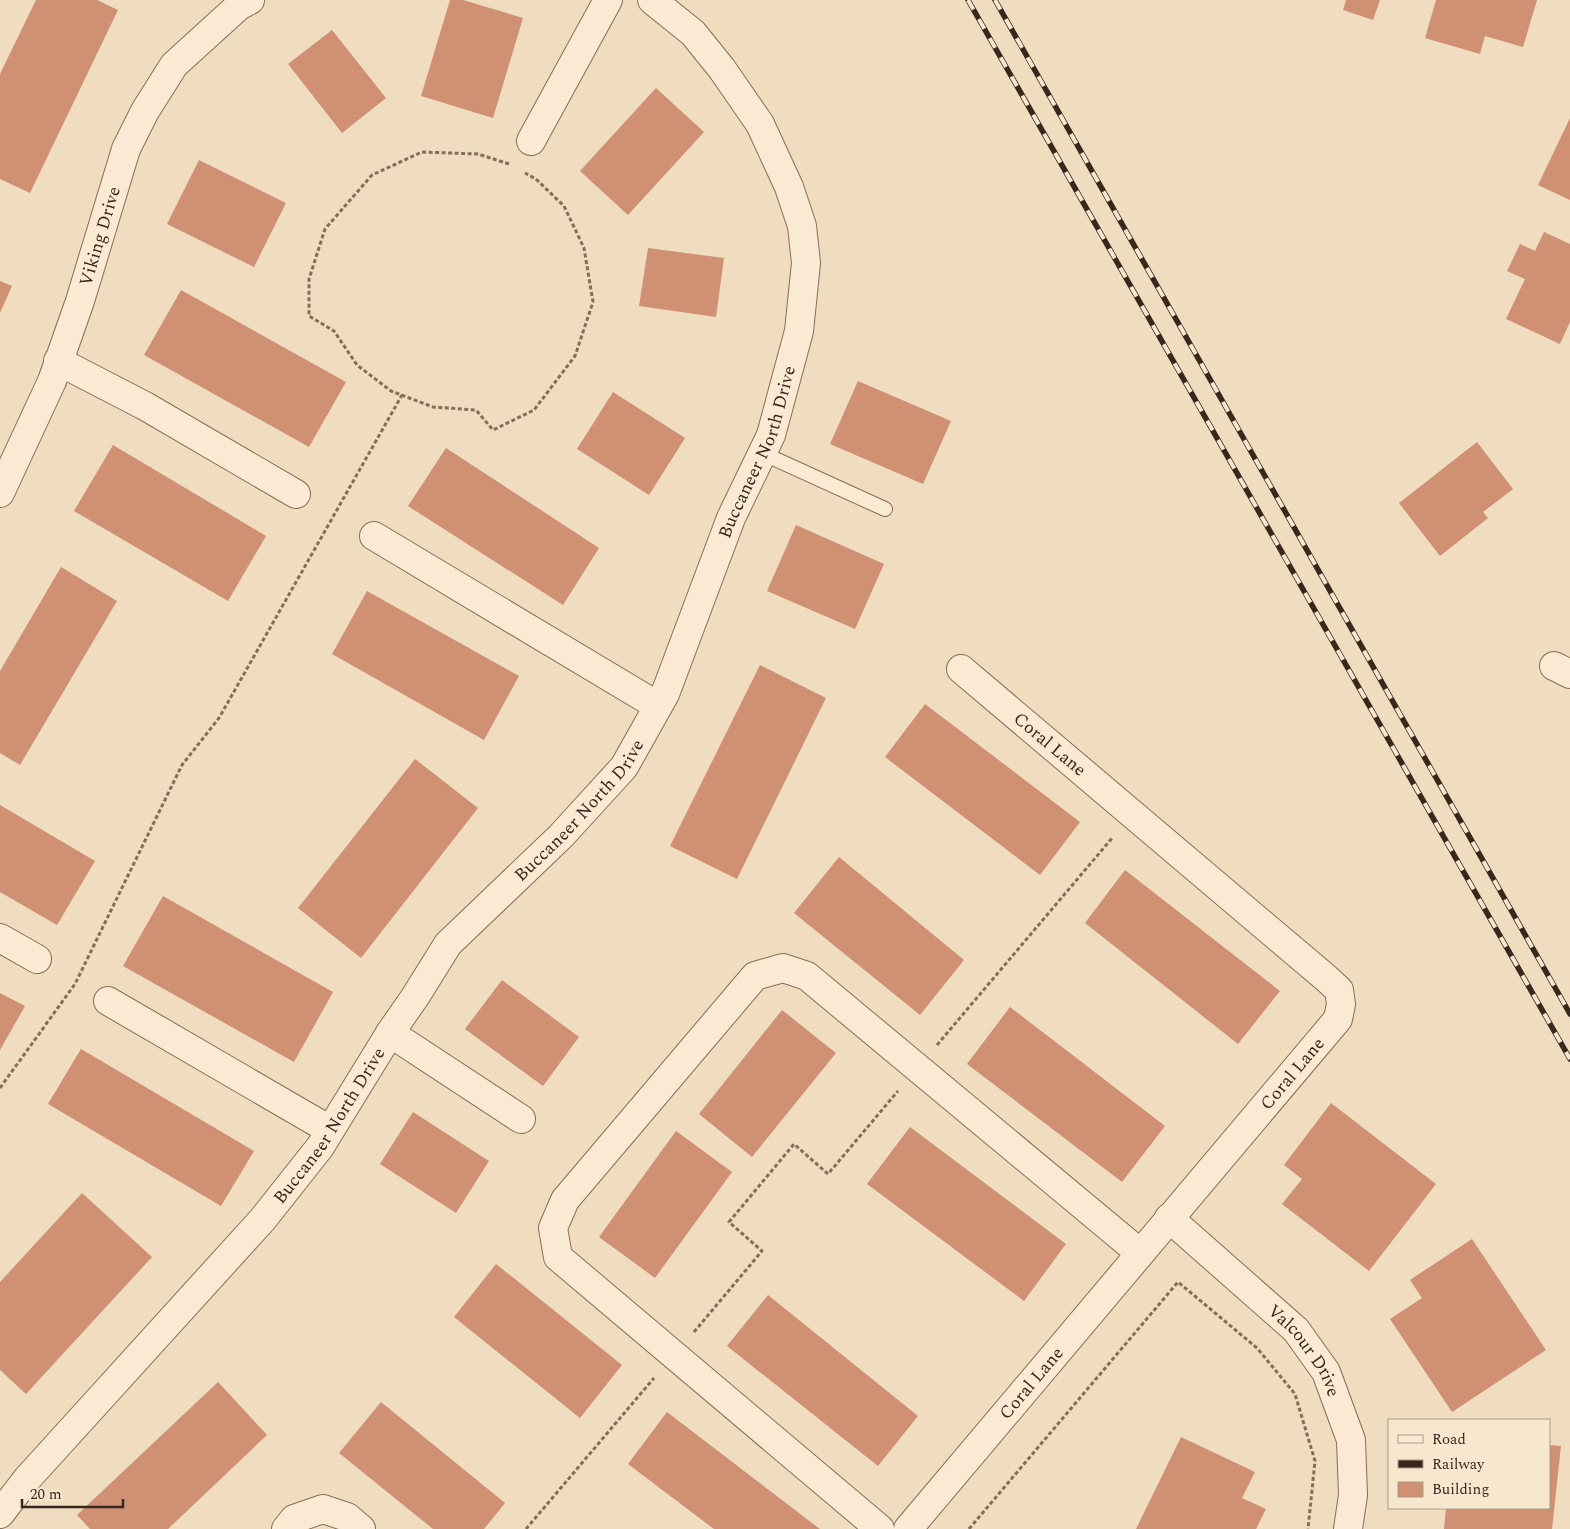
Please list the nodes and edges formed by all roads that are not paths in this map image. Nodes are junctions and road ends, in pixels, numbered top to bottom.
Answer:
1 (608, 0) edge
2 (652, 0) edge
3 (245, 3) edge
4 (530, 141) road end
5 (58, 361) junction
6 (762, 453) junction
7 (0, 493) edge
8 (296, 494) dead end
9 (885, 509) dead end
10 (374, 536) dead end
11 (961, 668) dead end
12 (658, 706) junction
13 (0, 938) edge
14 (37, 959) dead end
15 (108, 1001) dead end
16 (390, 1033) junction
17 (521, 1119) dead end
18 (330, 1130) junction
19 (1170, 1218) junction
20 (1140, 1253) junction
21 (0, 1514) edge
22 (286, 1529) edge
23 (360, 1529) edge
24 (880, 1529) edge
25 (908, 1529) edge
26 (1348, 1529) edge

1 - 4 street
2 - 6 street, Buccaneer North Drive
3 - 5 street, Viking Drive
5 - 7 street, Viking Drive
5 - 8 street
6 - 9 lane
6 - 12 street, Buccaneer North Drive
10 - 12 street
11 - 19 street, Coral Lane
12 - 16 street, Buccaneer North Drive
13 - 14 street
15 - 18 street
16 - 17 street
16 - 18 street, Buccaneer North Drive
18 - 21 street, Buccaneer North Drive
19 - 20 street, Coral Lane
19 - 26 street, Valcour Drive
20 - 24 street
20 - 25 street, Coral Lane
22 - 23 street

